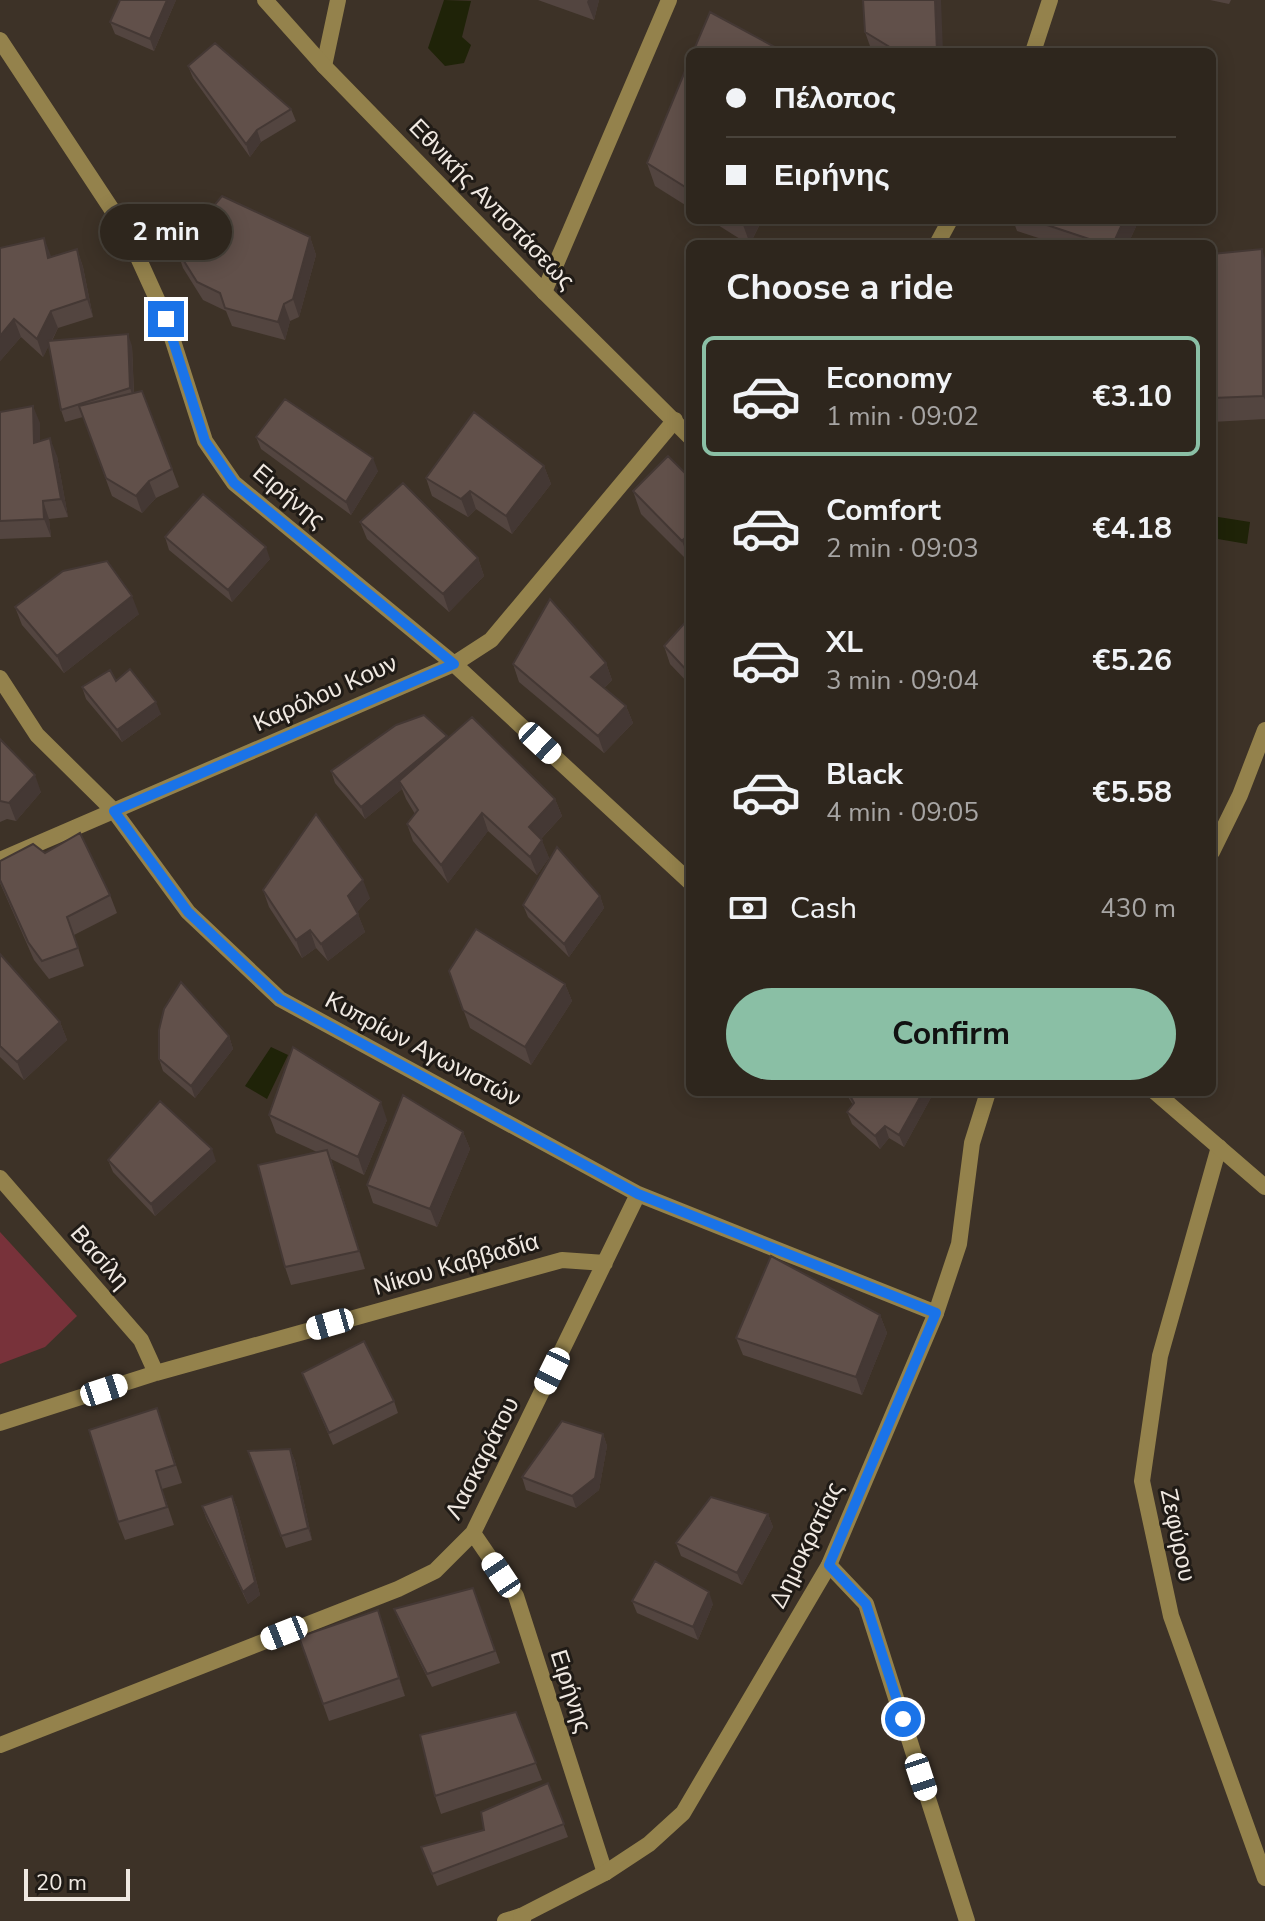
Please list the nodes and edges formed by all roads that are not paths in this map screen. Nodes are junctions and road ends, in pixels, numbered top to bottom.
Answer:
1 (265, 0) edge
2 (338, 0) edge
3 (669, 0) edge
4 (1050, 0) edge
5 (0, 40) edge
6 (1034, 48) edge
7 (324, 66) junction
8 (544, 292) junction
9 (675, 420) junction
10 (686, 432) edge
11 (454, 664) junction
12 (0, 678) edge
13 (1265, 730) edge
14 (114, 811) junction
15 (1216, 844) edge
16 (0, 860) edge
17 (686, 878) edge
18 (987, 1096) edge
19 (1160, 1096) edge
20 (1219, 1147) junction
21 (0, 1178) edge
22 (1265, 1187) edge
23 (638, 1194) junction
24 (605, 1263) junction
25 (936, 1313) junction
26 (156, 1373) junction
27 (0, 1423) edge
28 (473, 1533) junction
29 (829, 1565) junction
30 (0, 1745) edge
31 (605, 1873) junction
32 (1265, 1878) edge
33 (516, 1919) edge
34 (967, 1921) edge

1 - 7 street, Εθνικής Αντιστάσεως
2 - 7 street
3 - 8 street
4 - 6 street
5 - 11 street, Ειρήνης
7 - 8 street, Εθνικής Αντιστάσεως
8 - 9 street, Εθνικής Αντιστάσεως
9 - 10 street, Εθνικής Αντιστάσεως
9 - 11 street, Καρόλου Κουν
11 - 14 street, Καρόλου Κουν
11 - 17 street, Ειρήνης
12 - 14 street, Κυπρίων Αγωνιστών
13 - 15 street
14 - 16 street, Καρόλου Κουν
14 - 23 street, Κυπρίων Αγωνιστών
18 - 25 street, Δημοκρατίας
19 - 20 street
20 - 22 street
20 - 32 street, Ζεφύρου
21 - 26 street, Βασίλη
23 - 24 street, Λασκαράτου
23 - 25 street, Κυπρίων Αγωνιστών
24 - 26 street, Νίκου Καββαδία
24 - 28 street, Λασκαράτου
25 - 29 street, Δημοκρατίας
26 - 27 street, Νίκου Καββαδία
28 - 30 street, Λασκαράτου
28 - 31 street, Ειρήνης
29 - 31 street, Δημοκρατίας
29 - 34 street
31 - 33 street, Δημοκρατίας

